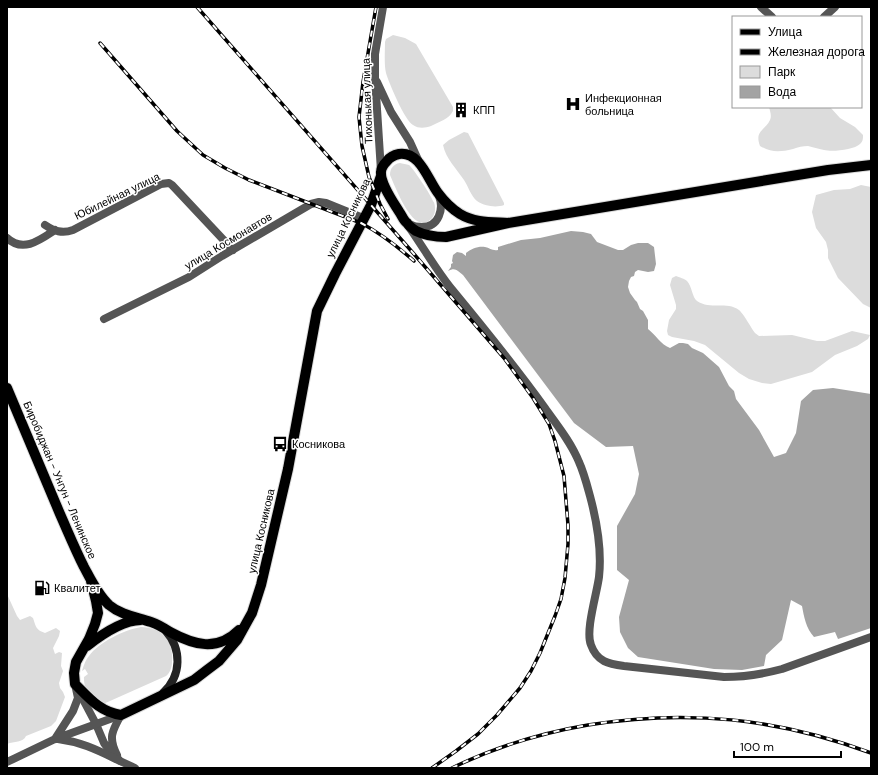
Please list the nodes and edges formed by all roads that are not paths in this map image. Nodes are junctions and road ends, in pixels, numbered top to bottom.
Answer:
1 (383, 7) edge
2 (761, 7) edge
3 (835, 7) edge
4 (771, 16) edge
5 (825, 16) edge
6 (375, 78) junction
7 (420, 164) junction
8 (871, 165) edge
9 (381, 174) junction
10 (437, 192) junction
11 (363, 218) junction
12 (508, 223) junction
13 (407, 224) junction
14 (45, 225) dead end
15 (55, 230) junction
16 (7, 238) edge
17 (233, 250) junction
18 (104, 319) dead end
19 (7, 388) edge
20 (91, 581) junction
21 (252, 613) junction
22 (145, 620) junction
23 (162, 627) junction
24 (871, 637) edge
25 (84, 648) junction
26 (75, 684) junction
27 (160, 696) junction
28 (121, 715) junction
29 (96, 724) junction
30 (55, 739) junction
31 (120, 761) junction
32 (7, 762) edge
33 (135, 768) edge

1 - 6 street, Тихонькая улица
2 - 4 street
3 - 5 street
6 - 7 street
6 - 9 street, Тихонькая улица
7 - 9 main road
7 - 10 main road
8 - 12 main road
9 - 11 main road, улица Косникова
9 - 13 main road
10 - 12 main road
10 - 13 street
11 - 17 street, улица Космонавтов
11 - 21 main road, улица Косникова
12 - 13 main road
13 - 24 street
14 - 15 street, Юбилейная улица
15 - 16 street
15 - 17 street, Юбилейная улица
17 - 18 street, улица Космонавтов
19 - 20 main road, Биробиджан - Унгун - Ленинское
20 - 22 main road
20 - 25 main road
21 - 23 main road
21 - 27 main road, улица Косникова
22 - 23 main road
22 - 25 main road
23 - 27 main road
25 - 26 main road
26 - 28 main road
26 - 29 street
26 - 30 street
27 - 28 main road, улица Косникова
28 - 29 street, улица Косникова
28 - 31 street
29 - 30 street, улица Косникова
29 - 31 street
30 - 31 street
30 - 32 street, улица Косникова
31 - 33 street

